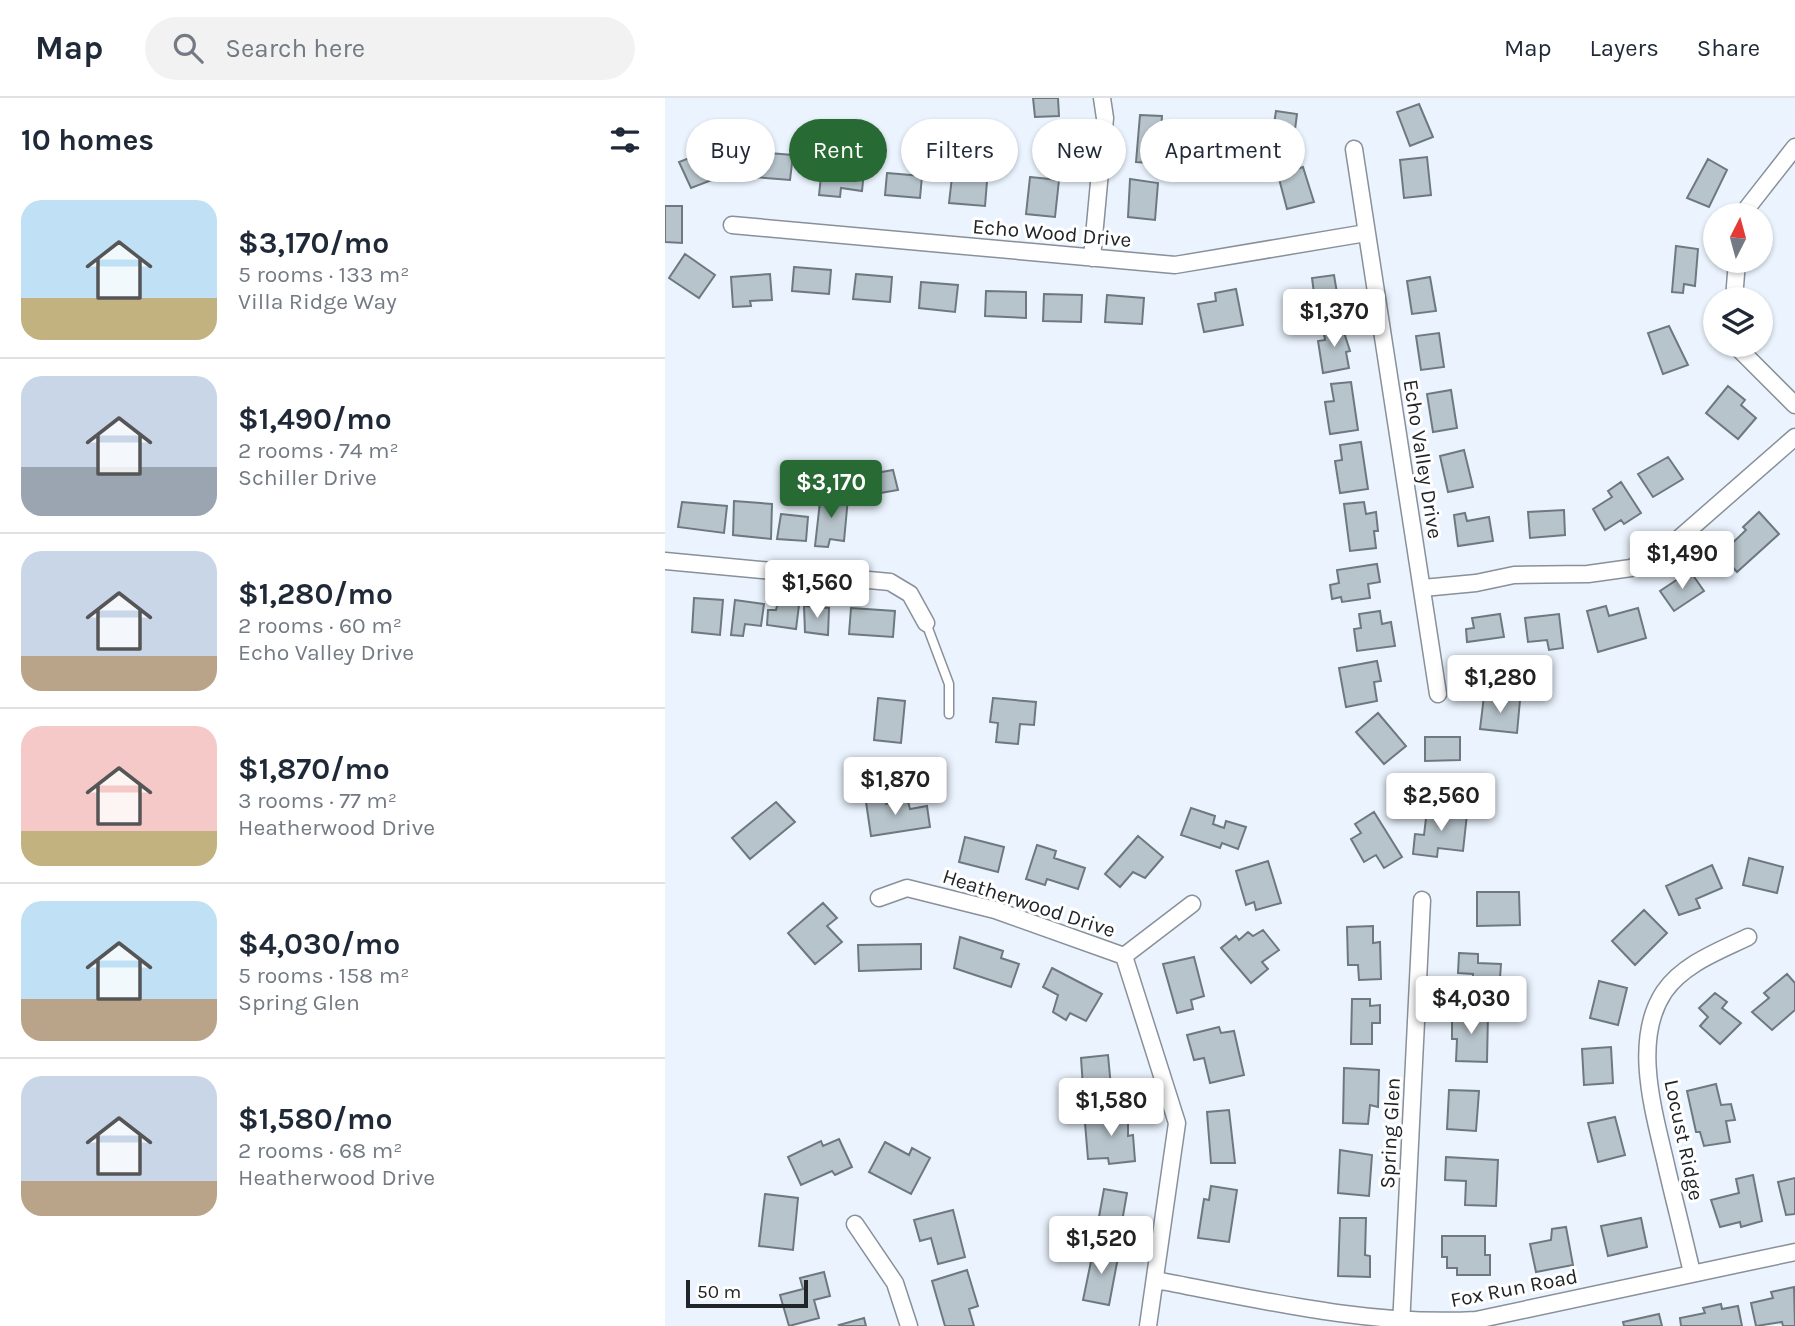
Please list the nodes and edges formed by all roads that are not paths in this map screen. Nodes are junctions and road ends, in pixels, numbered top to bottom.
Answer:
1 (1102, 98) edge
2 (1795, 147) edge
3 (1354, 149) dead end
4 (1751, 203) edge
5 (732, 225) dead end
6 (1366, 233) junction
7 (1092, 258) junction
8 (1747, 357) edge
9 (1795, 405) edge
10 (1795, 437) edge
11 (665, 561) edge
12 (1423, 587) junction
13 (926, 623) joint
14 (1438, 694) dead end
15 (949, 714) dead end
16 (879, 898) dead end
17 (1422, 900) dead end
18 (1192, 904) dead end
19 (1748, 936) dead end
20 (1124, 956) junction
21 (855, 1224) dead end
22 (1795, 1252) edge
23 (1692, 1273) junction
24 (1156, 1280) junction
25 (1401, 1324) edge
26 (909, 1326) edge
27 (1149, 1326) edge

1 - 7 street
2 - 4 street
3 - 6 street, Echo Valley Drive
5 - 7 street, Echo Wood Drive
6 - 7 street, Echo Wood Drive
6 - 12 street, Echo Valley Drive
8 - 9 street
10 - 12 street
11 - 13 street
12 - 14 street, Echo Valley Drive
13 - 15 lane
16 - 20 street, Heatherwood Drive
17 - 25 street, Spring Glen
18 - 20 street
19 - 23 street, Locust Ridge
20 - 24 street, Heatherwood Drive
21 - 26 street
22 - 23 street, Fox Run Road
23 - 25 street, Fox Run Road
24 - 25 street, Fox Run Road
24 - 27 street, Heatherwood Drive

